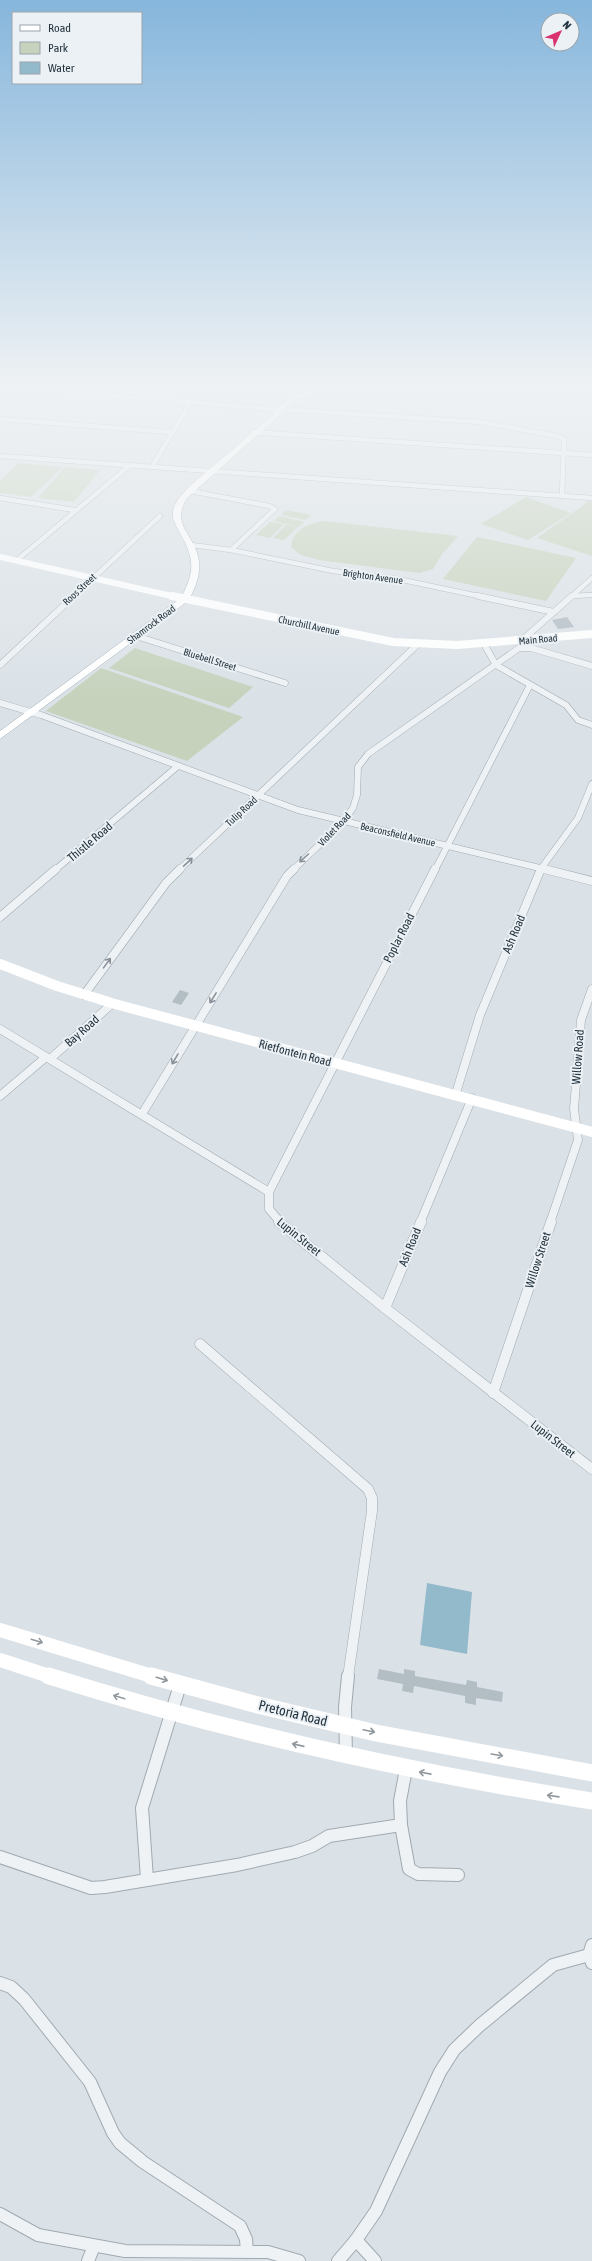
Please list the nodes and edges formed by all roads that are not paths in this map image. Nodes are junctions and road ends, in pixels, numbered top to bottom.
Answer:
1 (100, 490) edge
2 (190, 490) joint
3 (467, 490) edge
4 (562, 490) edge
5 (562, 496) junction
6 (0, 498) edge
7 (592, 498) edge
8 (74, 510) junction
9 (160, 516) dead end
10 (191, 545) junction
11 (231, 550) junction
12 (1, 558) edge
13 (16, 561) junction
14 (91, 578) junction
15 (592, 578) edge
16 (592, 595) edge
17 (572, 596) junction
18 (185, 599) junction
19 (554, 612) junction
20 (524, 627) dead end
21 (533, 630) junction
22 (592, 634) edge
23 (136, 636) junction
24 (521, 641) junction
25 (418, 644) junction
26 (484, 644) junction
27 (0, 665) edge
28 (496, 665) junction
29 (592, 666) edge
30 (285, 683) dead end
31 (530, 685) junction
32 (0, 703) edge
33 (33, 713) junction
34 (592, 725) edge
35 (0, 736) edge
36 (178, 766) junction
37 (592, 784) edge
38 (258, 795) junction
39 (343, 822) junction
40 (446, 846) junction
41 (541, 869) junction
42 (592, 881) edge
43 (0, 917) edge
44 (0, 964) edge
45 (592, 989) edge
46 (84, 995) junction
47 (113, 1003) junction
48 (195, 1026) junction
49 (0, 1029) edge
50 (48, 1058) junction
51 (334, 1063) junction
52 (456, 1094) junction
53 (0, 1096) edge
54 (472, 1098) junction
55 (142, 1114) junction
56 (575, 1127) junction
57 (592, 1132) edge
58 (269, 1192) junction
59 (385, 1308) junction
60 (200, 1344) dead end
61 (494, 1393) junction
62 (592, 1469) edge
63 (0, 1630) edge
64 (0, 1660) edge
65 (180, 1684) junction
66 (172, 1711) junction
67 (345, 1726) junction
68 (346, 1756) junction
69 (406, 1769) junction
70 (592, 1773) edge
71 (592, 1801) edge
72 (401, 1825) junction
73 (0, 1857) edge
74 (458, 1875) dead end
75 (147, 1879) junction
76 (591, 1954) edge
77 (0, 1983) edge
78 (0, 2214) edge
79 (356, 2240) junction
80 (94, 2246) junction
81 (247, 2252) junction
82 (88, 2261) edge
83 (300, 2261) edge
84 (338, 2261) edge
85 (375, 2261) edge

1 - 8 street
2 - 10 main road, Shamrock Road
2 - 11 street
3 - 5 street
4 - 5 street
5 - 7 street
6 - 8 street
8 - 13 street
9 - 14 street, Roos Street
10 - 11 street, Brighton Avenue
10 - 18 main road, Shamrock Road
11 - 19 street, Brighton Avenue
12 - 13 street, Churchill Avenue
13 - 14 street, Churchill Avenue
14 - 18 street, Churchill Avenue
14 - 27 street, Roos Street
15 - 17 street
16 - 17 street
17 - 19 street
18 - 23 main road, Shamrock Road
18 - 25 street, Churchill Avenue
19 - 21 street
20 - 21 street
21 - 24 street
22 - 24 street, Main Road
23 - 30 street, Bluebell Street
23 - 33 main road, Shamrock Road
24 - 26 street, Main Road
25 - 26 street, Churchill Avenue
25 - 38 street, Tulip Road
26 - 28 street
28 - 29 street, Violet Road
28 - 31 street
28 - 39 street, Violet Road
31 - 34 street
31 - 40 street, Poplar Road
32 - 33 street, Beaconsfield Avenue
33 - 35 main road, Shamrock Road
33 - 36 street, Beaconsfield Avenue
36 - 38 street, Beaconsfield Avenue
36 - 43 street, Thistle Road
37 - 41 street, Ash Road
38 - 39 street, Beaconsfield Avenue
46 -> 38 street, Tulip Road
39 - 40 street, Beaconsfield Avenue
39 -> 48 street, Violet Road
40 - 41 street, Beaconsfield Avenue
40 - 51 street, Poplar Road
41 - 42 street, Beaconsfield Avenue
41 - 52 street, Ash Road
44 - 46 street, Rietfontein Road
45 - 56 street, Willow Road
46 - 47 street, Rietfontein Road
47 - 48 street, Rietfontein Road
47 - 50 street, Bay Road
48 - 51 street, Rietfontein Road
48 -> 55 street, Violet Road
49 - 50 street
50 - 53 street, Bay Road
50 - 55 street
51 - 52 street, Rietfontein Road
51 - 58 street, Poplar Road
52 - 54 street, Rietfontein Road
54 - 56 street, Rietfontein Road
54 - 59 street, Ash Road
55 - 58 street
56 - 57 street, Rietfontein Road
56 - 61 street, Willow Street
58 - 59 street, Lupin Street
59 - 61 street, Lupin Street
60 - 67 street
61 - 62 street, Lupin Street
63 -> 65 street, Pretoria Road
66 -> 64 street
65 - 66 street
65 - 67 street, Pretoria Road
68 -> 66 street
66 - 75 street
67 - 68 street
67 -> 70 street, Pretoria Road
68 - 69 street
71 -> 69 street
69 - 72 street
72 - 74 street
72 - 75 street
73 - 75 street
76 - 79 street
77 - 81 street
78 - 80 street
79 - 84 street
79 - 85 street
80 - 81 street
80 - 82 street
81 - 83 street

